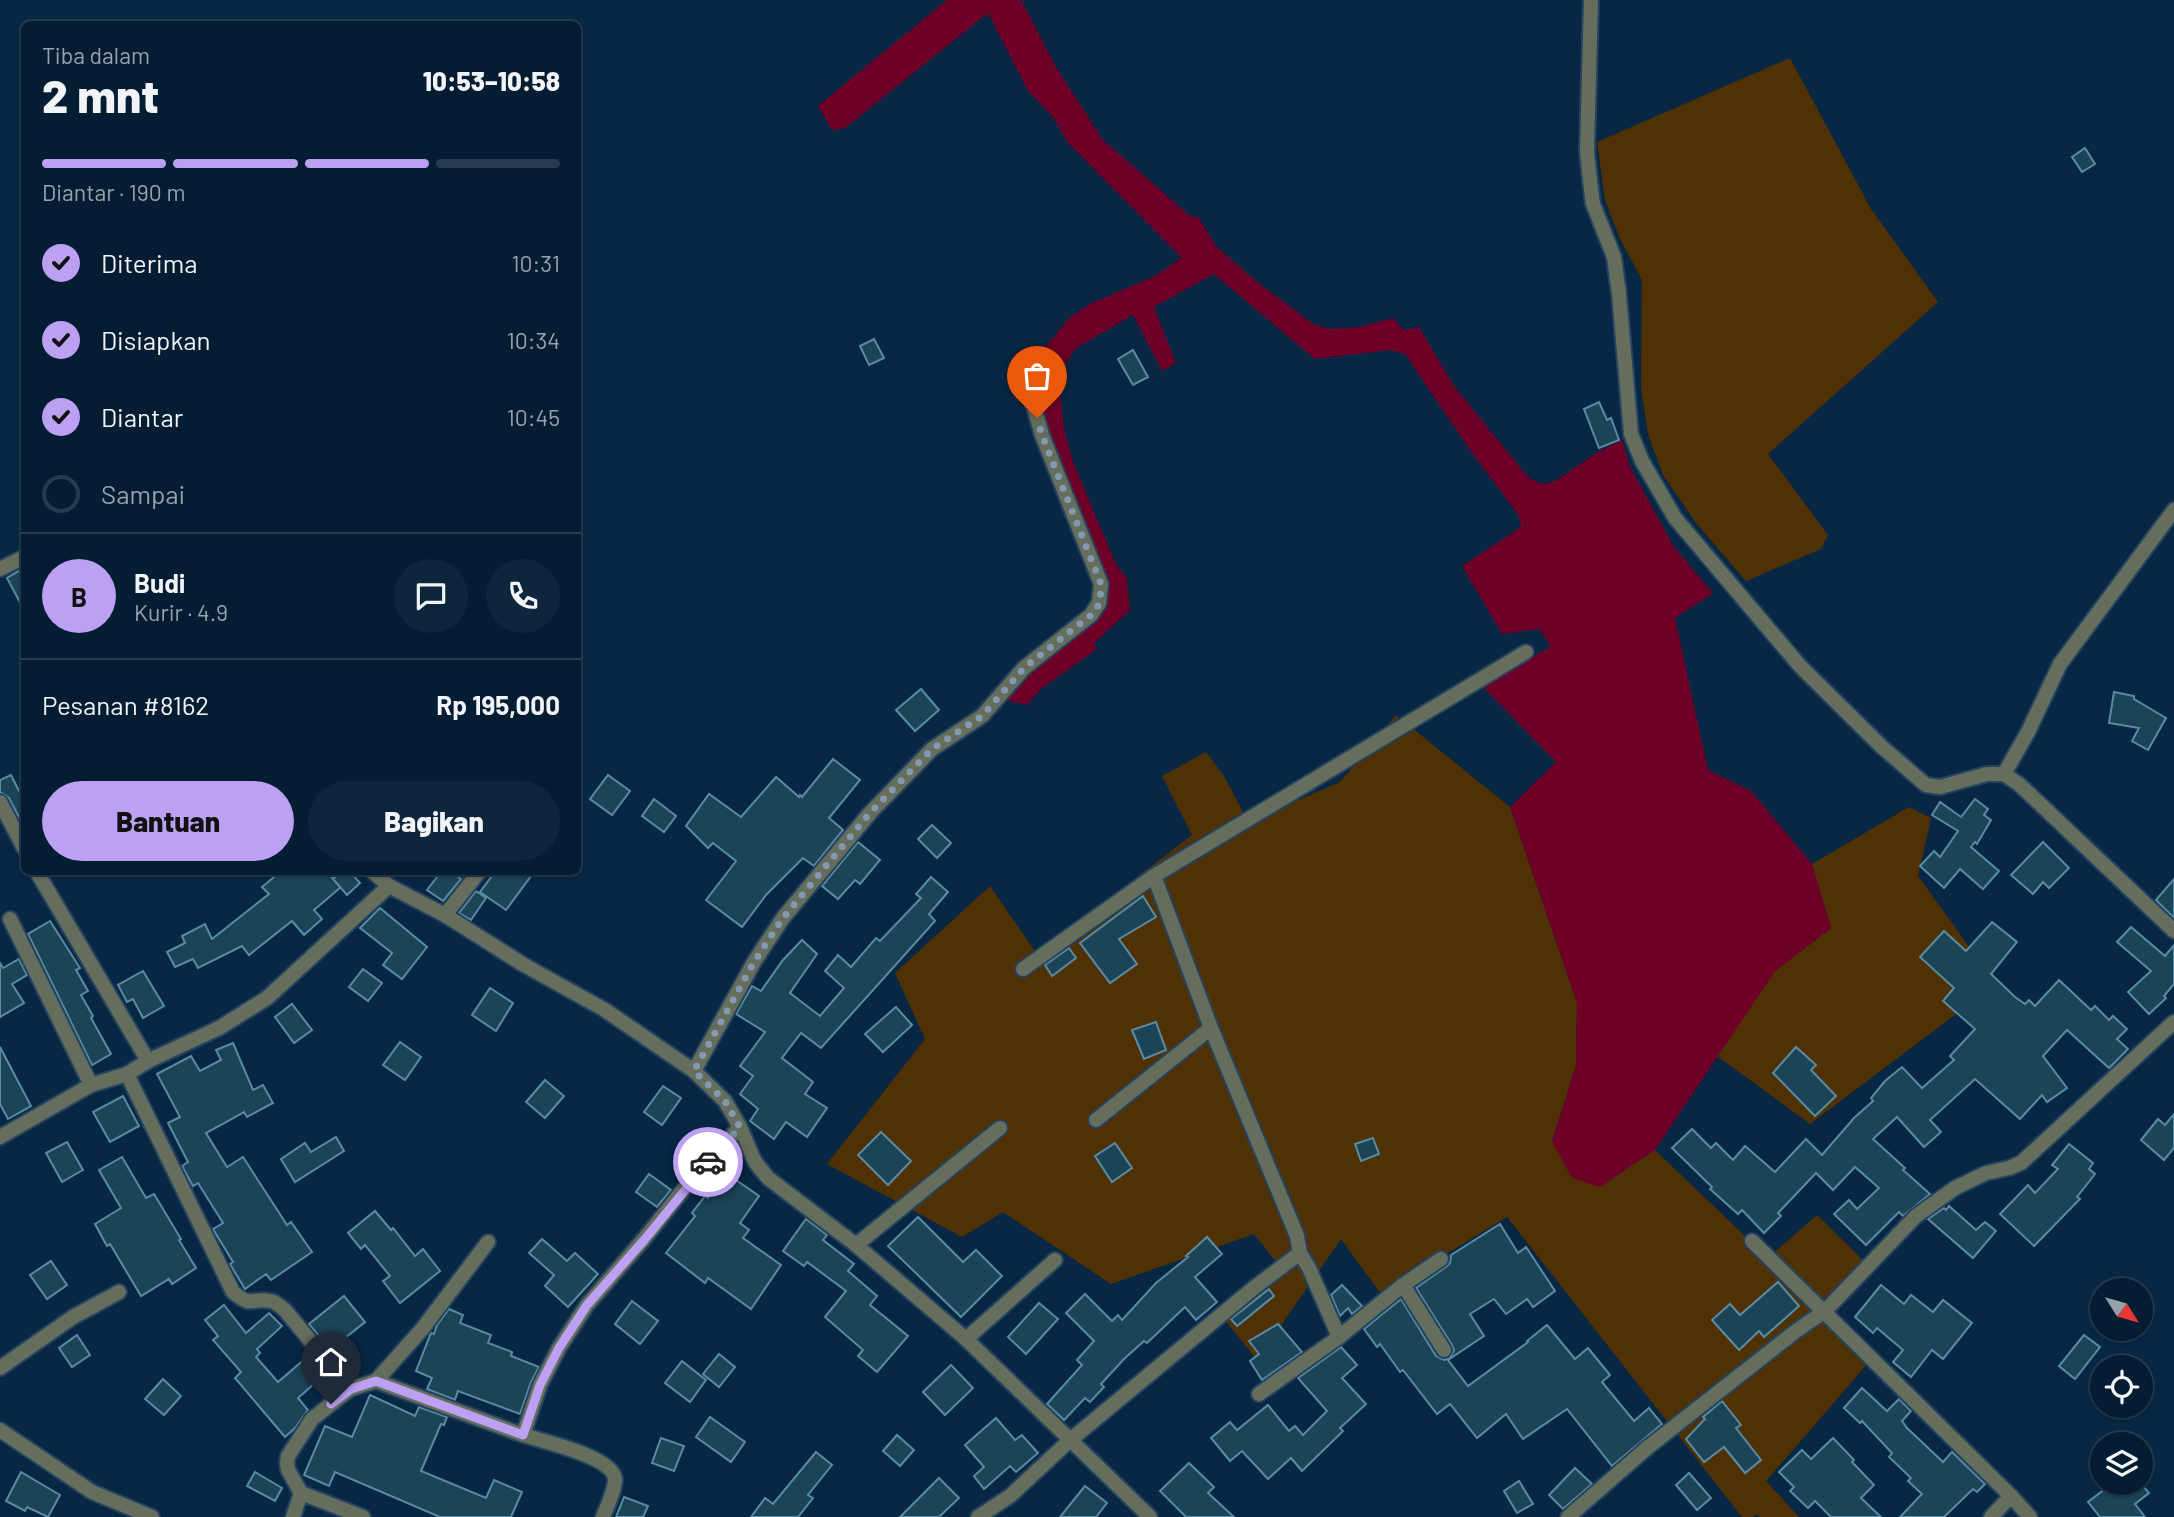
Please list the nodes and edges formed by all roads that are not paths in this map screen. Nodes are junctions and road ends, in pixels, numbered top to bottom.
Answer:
1 (1591, 0) edge
2 (1032, 401) dead end
3 (2174, 510) edge
4 (21, 558) edge
5 (0, 569) edge
6 (1526, 652) dead end
7 (2004, 774) junction
8 (0, 802) edge
9 (21, 842) edge
10 (39, 875) edge
11 (376, 875) edge
12 (478, 875) edge
13 (1154, 876) junction
14 (389, 886) junction
15 (445, 915) junction
16 (10, 919) dead end
17 (2174, 931) edge
18 (1023, 969) dead end
19 (2174, 1022) edge
20 (1211, 1028) junction
21 (148, 1061) junction
22 (694, 1071) junction
23 (127, 1074) junction
24 (91, 1085) junction
25 (1096, 1121) dead end
26 (740, 1127) junction
27 (1000, 1128) dead end
28 (0, 1137) edge
29 (1752, 1241) dead end
30 (488, 1242) dead end
31 (856, 1245) junction
32 (1300, 1253) junction
33 (1441, 1259) dead end
34 (1055, 1260) dead end
35 (1403, 1285) junction
36 (119, 1292) dead end
37 (1825, 1311) junction
38 (1339, 1337) junction
39 (966, 1339) junction
40 (1444, 1350) dead end
41 (0, 1368) edge
42 (376, 1381) junction
43 (351, 1389) junction
44 (1259, 1394) dead end
45 (0, 1430) edge
46 (523, 1435) junction
47 (1069, 1441) junction
48 (301, 1493) junction
49 (2011, 1496) junction
50 (152, 1517) edge
51 (293, 1517) edge
52 (363, 1517) edge
53 (603, 1517) edge
54 (978, 1517) edge
55 (1150, 1517) edge
56 (1568, 1517) edge
57 (1991, 1517) edge
58 (2030, 1517) edge

1 - 7 street
2 - 22 street
3 - 7 street
4 - 5 street
6 - 13 street
7 - 17 street
8 - 9 street
10 - 21 street
11 - 14 street
12 - 15 street
13 - 18 street
13 - 20 street
14 - 15 street
14 - 21 street
15 - 22 street
16 - 24 street
19 - 37 street
20 - 25 street
20 - 32 street
21 - 23 street
22 - 26 street
23 - 24 street
23 - 43 street
24 - 28 street
26 - 31 street
26 - 46 street
27 - 31 street
29 - 37 street
30 - 42 street
31 - 39 street
32 - 38 street
32 - 47 street
33 - 35 street
34 - 39 street
35 - 38 street
35 - 40 street
36 - 41 street
37 - 49 street
37 - 56 street
38 - 44 street
39 - 47 street
42 - 43 street
42 - 46 street
43 - 48 street
45 - 50 street
46 - 53 street
47 - 54 street
47 - 55 street
48 - 51 street
48 - 52 street
49 - 57 street
49 - 58 street

